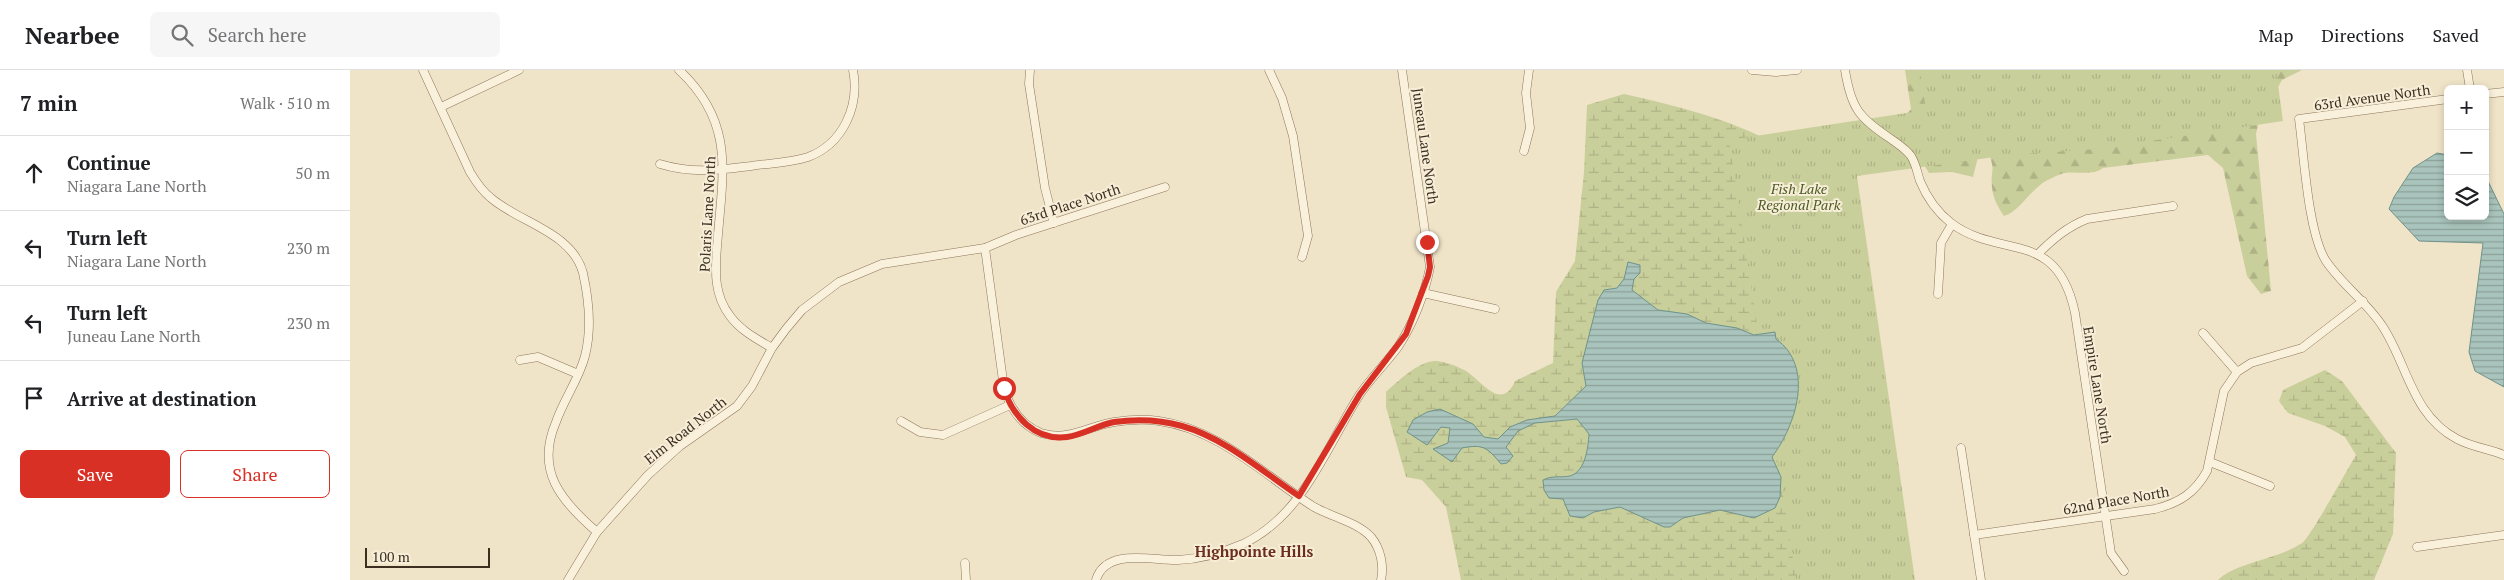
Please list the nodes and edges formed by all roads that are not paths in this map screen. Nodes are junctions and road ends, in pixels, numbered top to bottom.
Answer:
1 (423, 70) edge
2 (520, 70) edge
3 (678, 70) edge
4 (853, 70) edge
5 (1030, 70) edge
6 (1269, 70) edge
7 (1402, 70) edge
8 (1529, 70) edge
9 (1752, 70) edge
10 (1797, 70) edge
11 (1845, 70) edge
12 (2467, 70) edge
13 (2469, 85) edge
14 (2504, 92) edge
15 (2489, 94) edge
16 (2444, 100) edge
17 (441, 107) junction
18 (1524, 151) dead end
19 (660, 164) dead end
20 (723, 170) junction
21 (1165, 187) dead end
22 (2174, 206) dead end
23 (1054, 223) junction
24 (1952, 224) junction
25 (985, 248) junction
26 (2038, 254) junction
27 (1302, 257) dead end
28 (1423, 293) junction
29 (1938, 294) dead end
30 (2363, 301) junction
31 (1496, 309) dead end
32 (2203, 333) dead end
33 (772, 348) junction
34 (520, 360) dead end
35 (2238, 372) junction
36 (578, 374) junction
37 (1010, 405) junction
38 (902, 421) dead end
39 (1961, 448) dead end
40 (2504, 455) edge
41 (2210, 462) junction
42 (2270, 486) dead end
43 (1299, 496) junction
44 (2105, 516) junction
45 (597, 532) junction
46 (2504, 535) edge
47 (1974, 536) junction
48 (2417, 547) dead end
49 (966, 563) dead end
50 (2124, 571) dead end
51 (568, 580) edge
52 (966, 580) edge
53 (1096, 580) edge
54 (1381, 580) edge
55 (1981, 580) edge

1 - 17 street
2 - 17 street
3 - 20 street, Polaris Lane North
4 - 20 street
5 - 23 street
6 - 27 street
7 - 28 street, Juneau Lane North
8 - 18 street
9 - 10 street
11 - 24 street, Empire Lane North
12 - 13 street
14 - 15 street
16 - 30 street, 63rd Avenue North
17 - 36 street
19 - 20 street
20 - 33 street, Polaris Lane North
21 - 23 street, 63rd Place North
22 - 26 street
23 - 25 street, 63rd Place North
24 - 26 street, Empire Lane North
24 - 29 street
25 - 33 street, Elm Road North
25 - 37 street
26 - 44 street, Empire Lane North
28 - 31 street
28 - 43 street, Juneau Lane North
30 - 35 street, 62nd Place North
30 - 40 street
32 - 35 street
33 - 45 street, Elm Road North
34 - 36 street
35 - 41 street, 62nd Place North
36 - 45 street
37 - 38 street
37 - 43 street
39 - 47 street
41 - 42 street
41 - 44 street, 62nd Place North
43 - 53 street, Juneau Lane North
43 - 54 street
44 - 47 street, 62nd Place North
44 - 50 street, Empire Lane North
45 - 51 street, Elm Road North
46 - 48 street
47 - 55 street
49 - 52 street

